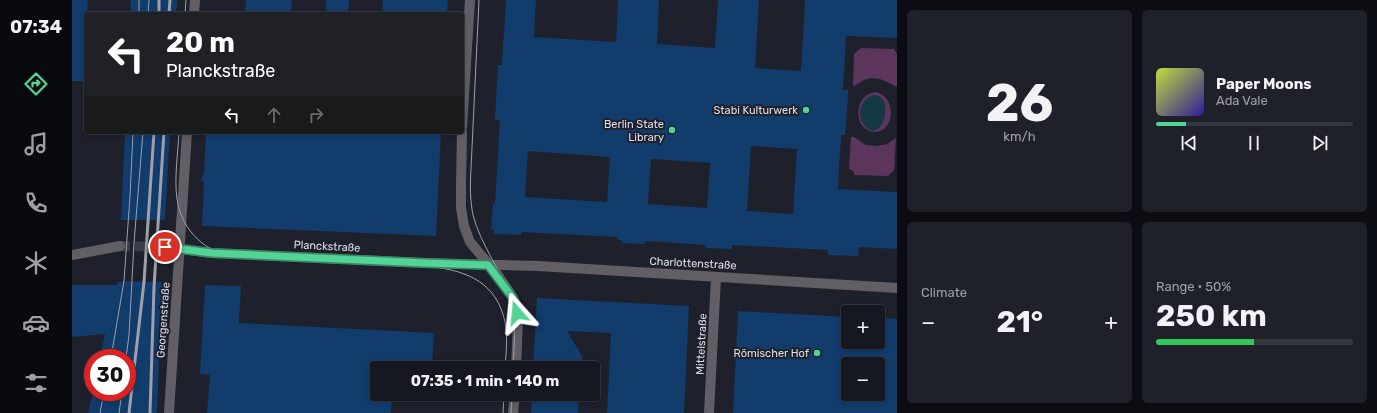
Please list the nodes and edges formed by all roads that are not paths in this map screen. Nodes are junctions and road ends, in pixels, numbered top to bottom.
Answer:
1 (195, 0) edge
2 (470, 0) edge
3 (194, 12) edge
4 (464, 95) edge
5 (187, 134) edge
6 (462, 134) edge
7 (120, 246) tunnel mouth
8 (165, 247) tunnel mouth
9 (180, 248) junction
10 (72, 255) edge
11 (488, 265) junction
12 (716, 277) junction
13 (897, 288) edge
14 (516, 361) edge
15 (514, 401) edge
16 (169, 413) edge
17 (513, 413) edge
18 (709, 413) edge

1 - 3 street
2 - 4 street
5 - 9 street, Georgenstraße
6 - 11 street
7 - 10 street
8 - 9 street, Planckstraße
9 - 11 street, Planckstraße
9 - 16 street, Georgenstraße
11 - 12 street, Charlottenstraße
11 - 14 street
12 - 13 street, Charlottenstraße
12 - 18 street, Mittelstraße
15 - 17 street

